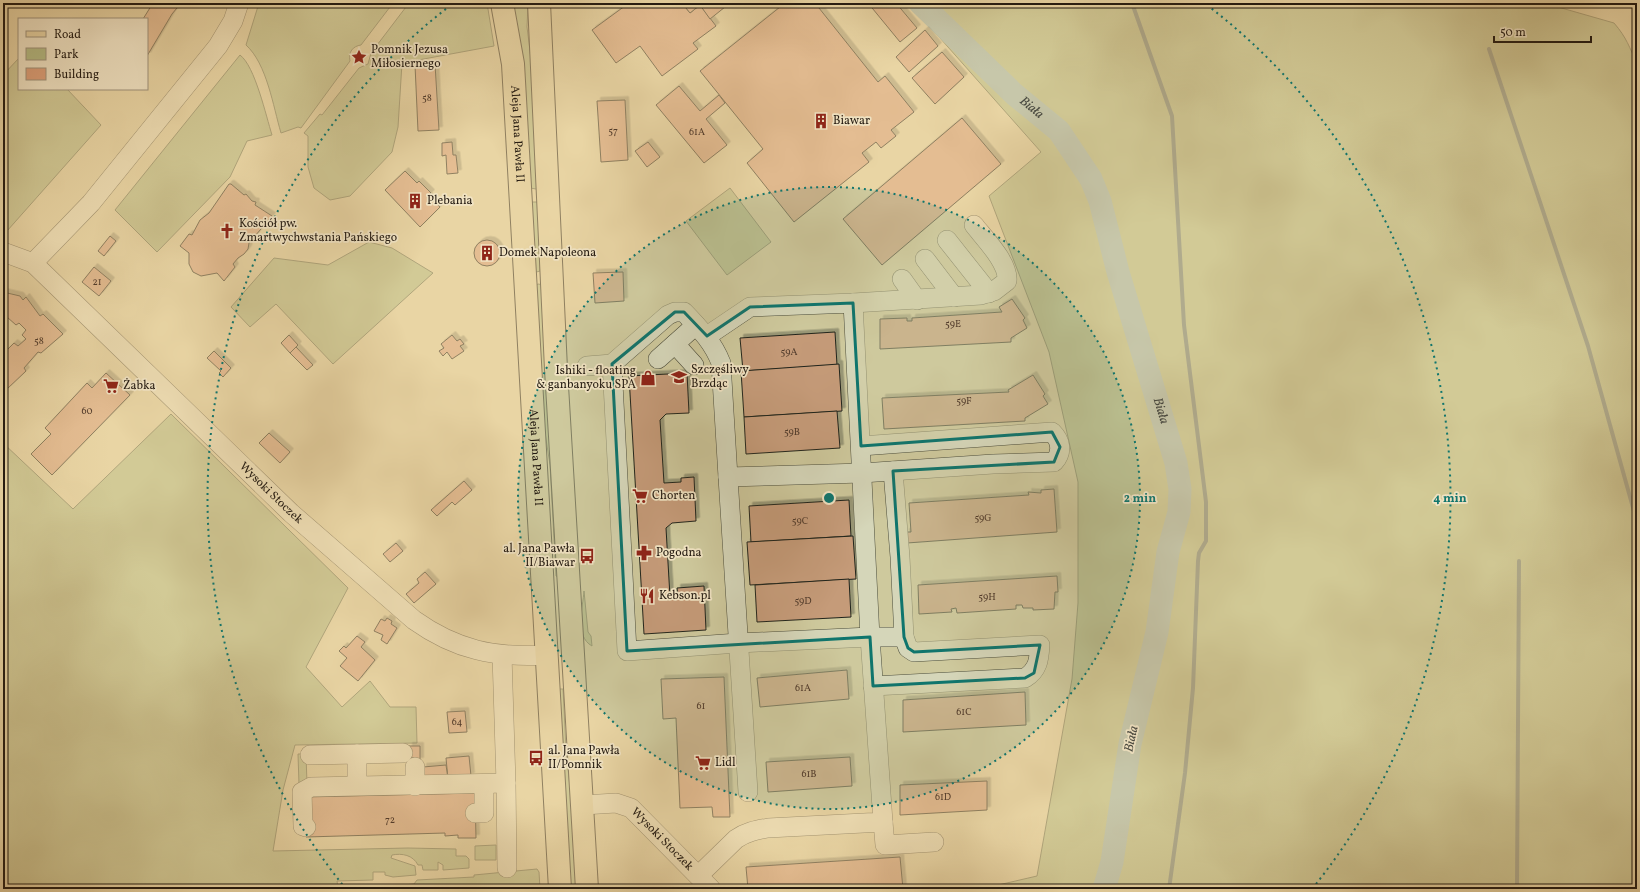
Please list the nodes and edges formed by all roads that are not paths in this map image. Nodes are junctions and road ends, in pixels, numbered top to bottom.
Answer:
1 (239, 3) edge
2 (502, 3) edge
3 (539, 3) edge
4 (974, 225) dead end
5 (947, 240) dead end
6 (3, 252) edge
7 (925, 259) dead end
8 (33, 263) junction
9 (902, 279) dead end
10 (989, 293) junction
11 (954, 297) junction
12 (917, 300) junction
13 (853, 303) junction
14 (701, 330) junction
15 (676, 344) junction
16 (658, 360) dead end
17 (612, 364) junction
18 (694, 365) dead end
19 (587, 366) dead end
20 (991, 437) junction
21 (861, 446) junction
22 (993, 464) junction
23 (893, 471) junction
24 (862, 473) junction
25 (728, 477) junction
26 (570, 583) junction
27 (543, 584) junction
28 (870, 637) junction
29 (904, 637) junction
30 (738, 643) junction
31 (546, 655) junction
32 (574, 655) junction
33 (502, 656) junction
34 (873, 686) junction
35 (357, 754) junction
36 (310, 755) dead end
37 (506, 783) junction
38 (484, 784) junction
39 (357, 785) junction
40 (415, 786) junction
41 (748, 792) dead end
42 (583, 806) junction
43 (475, 813) dead end
44 (883, 822) junction
45 (306, 827) dead end
46 (934, 842) dead end
47 (507, 868) dead end
48 (705, 882) edge
49 (560, 889) edge
50 (587, 889) edge

1 - 8 street
2 - 27 main road, Aleja Jana Pawła II
3 - 26 main road
4 - 10 street
5 - 10 street
6 - 8 street
7 - 11 street
8 - 33 street, Wysoki Stoczek
9 - 12 street
10 - 11 street
11 - 12 street
12 - 13 street
13 - 14 street
13 - 21 street
14 - 15 street
14 - 17 street
14 - 25 street
15 - 16 street
15 - 18 street
17 - 19 street
17 - 30 street
20 - 21 street
20 - 22 street
20 - 22 street
21 - 24 street
22 - 23 street
23 - 24 street
23 - 29 street
24 - 25 street
24 - 28 street
25 - 30 street
26 - 27 main road
26 - 32 main road
27 - 31 main road, Aleja Jana Pawła II
28 - 29 street
28 - 30 street
28 - 34 street
29 - 34 street
30 - 41 street
31 - 32 main road
31 - 33 street, Wysoki Stoczek
31 - 49 main road, Aleja Jana Pawła II
32 - 42 main road
33 - 37 street
34 - 44 street
35 - 36 street
35 - 39 street
35 - 40 street
37 - 38 street
37 - 47 street
38 - 40 street
38 - 43 street
39 - 40 street
39 - 45 street
42 - 48 street, Wysoki Stoczek
42 - 50 main road
44 - 46 street
44 - 48 street

